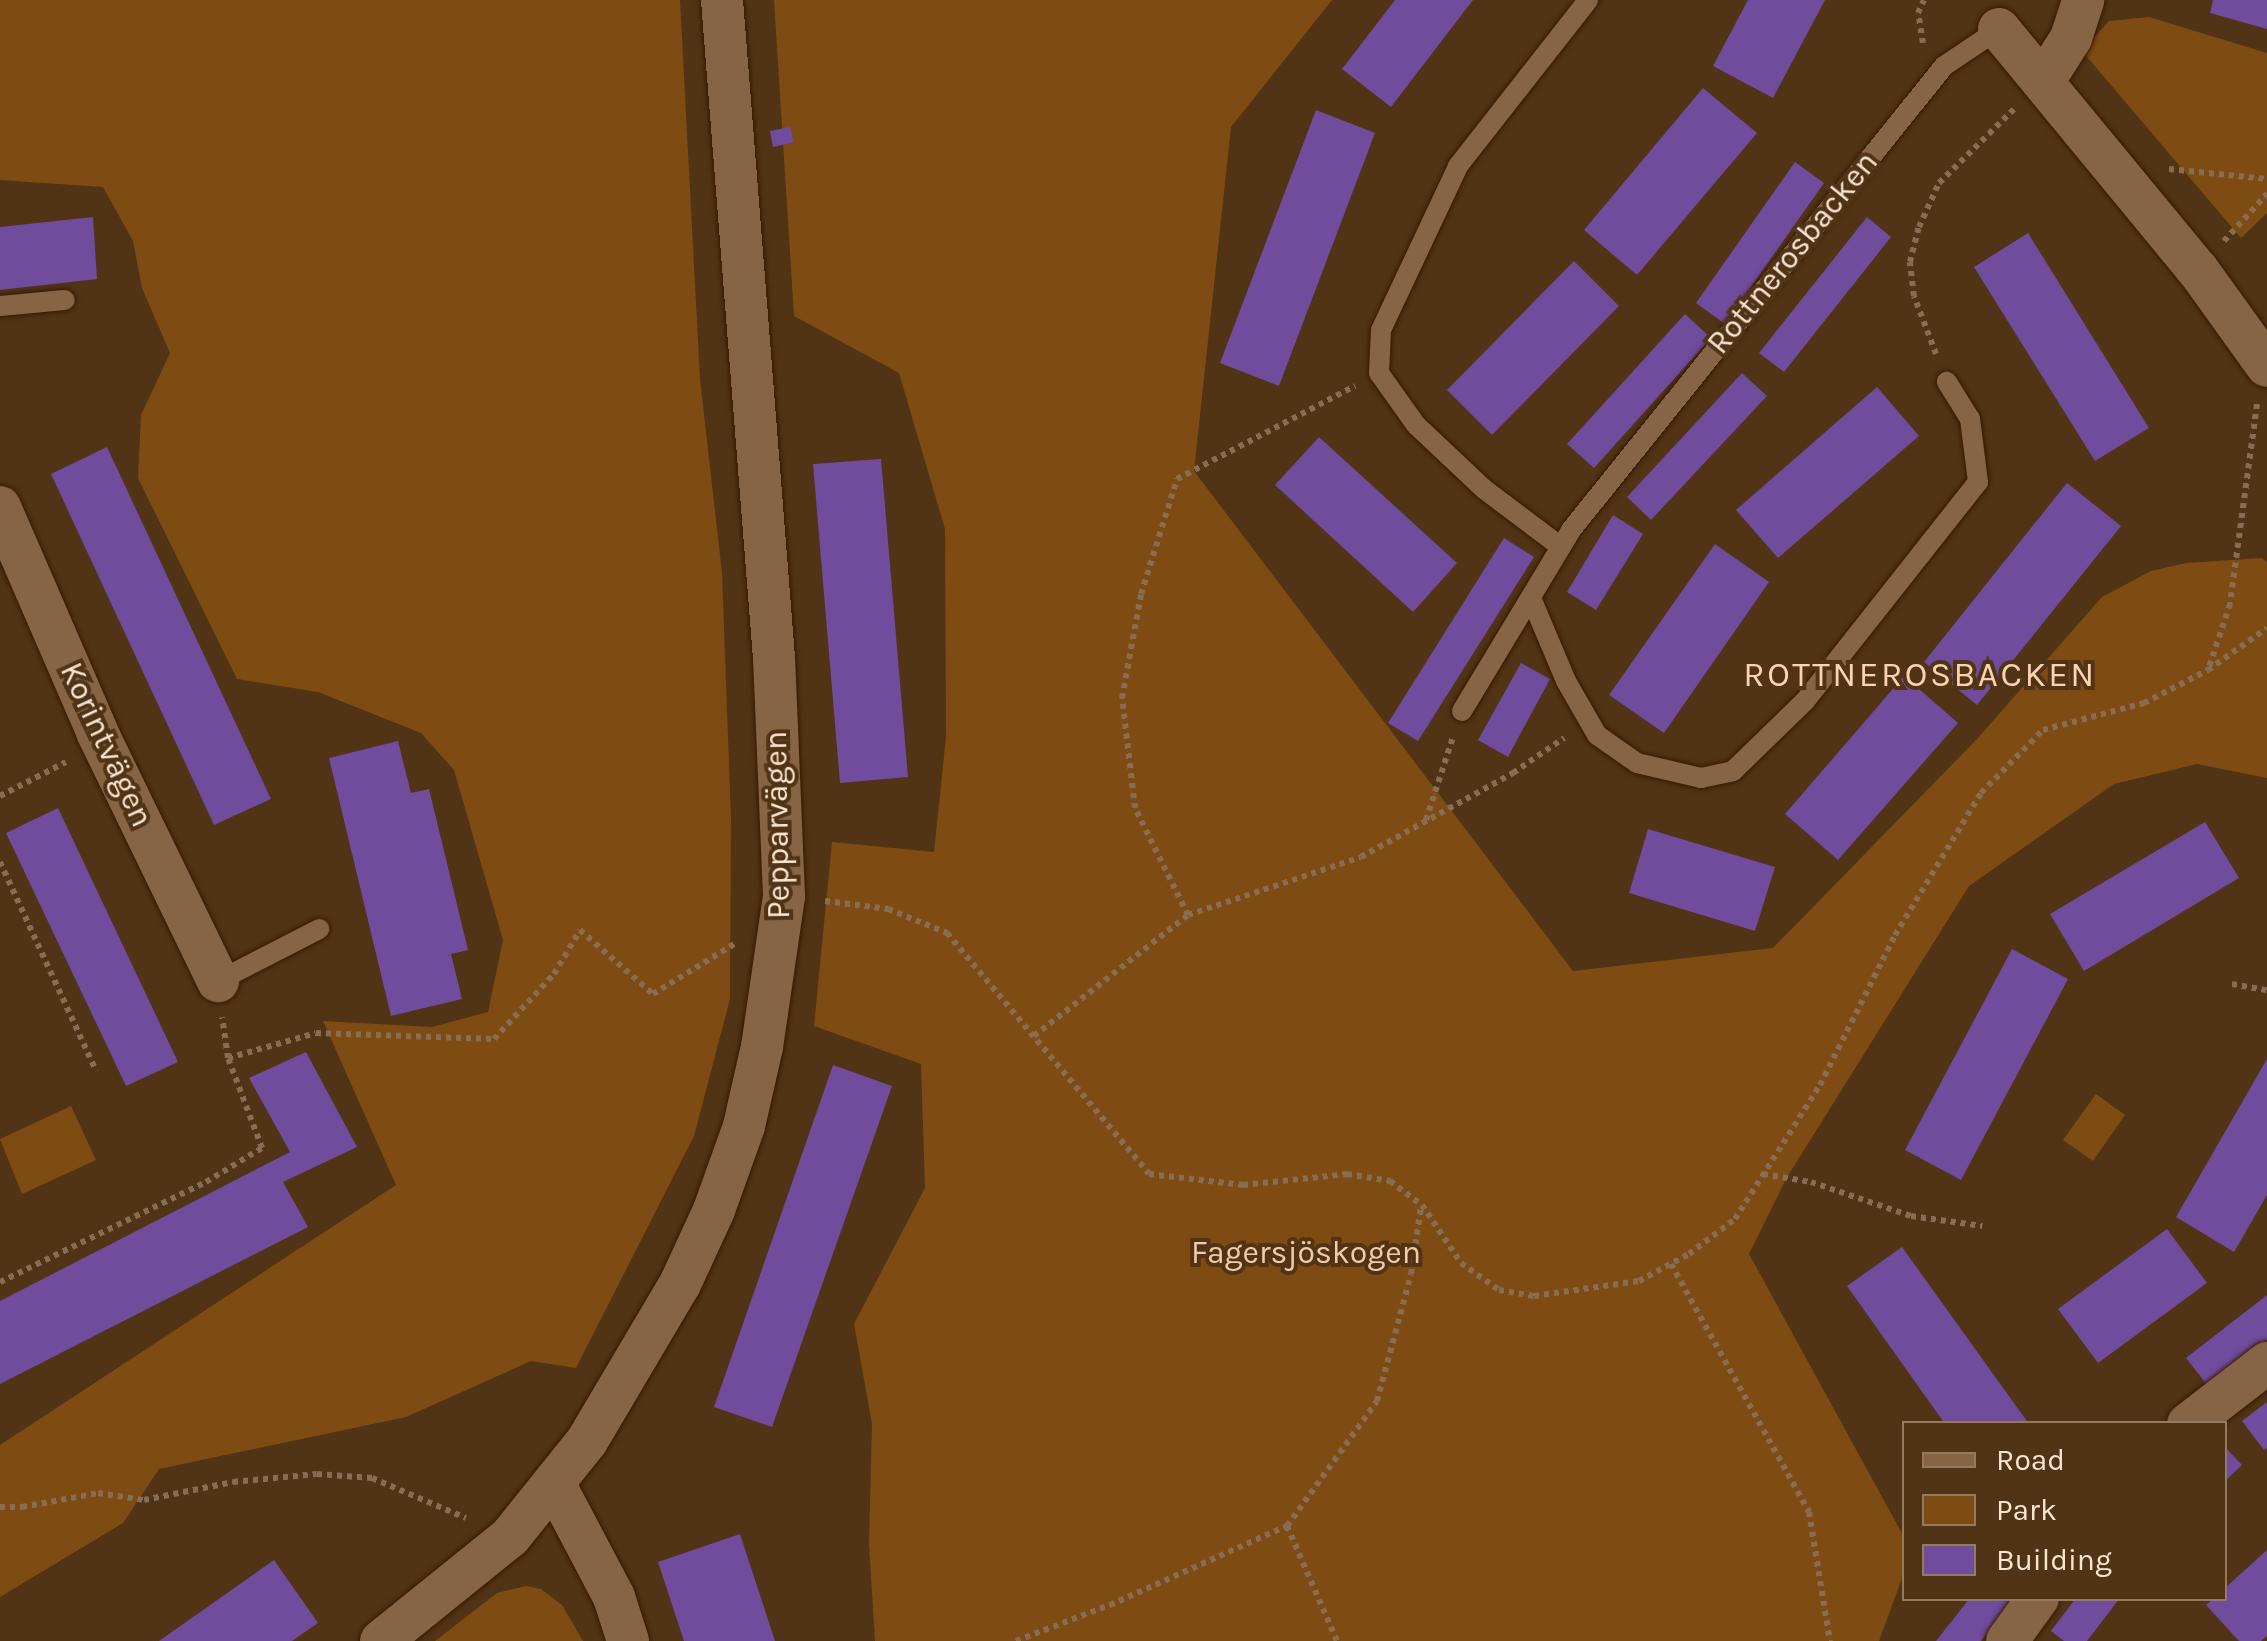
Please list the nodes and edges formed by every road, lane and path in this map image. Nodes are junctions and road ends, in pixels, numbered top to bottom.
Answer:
1 (722, 0) edge
2 (1588, 0) edge
3 (1924, 0) edge
4 (2082, 0) edge
5 (2000, 29) joint
6 (1944, 66) junction
7 (2044, 79) junction
8 (2267, 179) edge
9 (2138, 194) junction
10 (2267, 194) edge
11 (2198, 270) junction
12 (65, 300) dead end
13 (0, 306) edge
14 (2265, 362) edge
15 (1379, 373) junction
16 (1947, 382) joint
17 (0, 506) edge
18 (1561, 547) junction
19 (1531, 598) junction
20 (2267, 628) edge
21 (2208, 670) junction
22 (1462, 711) joint
23 (1589, 721) junction
24 (102, 742) junction
25 (0, 796) edge
26 (1426, 822) junction
27 (0, 862) edge
28 (784, 896) junction
29 (1188, 915) junction
30 (319, 930) dead end
31 (748, 935) dead end
32 (218, 981) junction
33 (2232, 984) dead end
34 (2267, 990) edge
35 (1034, 1036) junction
36 (228, 1058) junction
37 (96, 1071) dead end
38 (1763, 1174) junction
39 (1422, 1206) junction
40 (1982, 1226) dead end
41 (1672, 1264) junction
42 (0, 1282) edge
43 (2267, 1364) edge
44 (2192, 1421) edge
45 (555, 1485) junction
46 (0, 1506) edge
47 (471, 1520) dead end
48 (1287, 1526) junction
49 (2036, 1601) edge
50 (381, 1641) edge
51 (628, 1641) edge
52 (1016, 1641) edge
53 (1337, 1641) edge
54 (1830, 1641) edge
55 (2007, 1641) edge

1 - 28 street, Pepparvägen
2 - 15 lane
3 - 6 path
4 - 7 street
5 - 6 lane, Rottnerosbacken
5 - 7 street, Rottnerosbacken
6 - 18 lane, Rottnerosbacken
7 - 9 street, Rottnerosbacken
7 - 16 path
8 - 9 path
9 - 11 street, Rottnerosbacken
10 - 11 path
11 - 14 street, Rottnerosbacken
12 - 13 lane
14 - 21 path
15 - 18 lane
15 - 29 path
16 - 23 lane
17 - 24 street, Korintvägen
18 - 19 lane, Rottnerosbacken
19 - 22 lane, Rottnerosbacken
19 - 23 lane
20 - 21 path
21 - 38 path
22 - 26 path
23 - 26 path
24 - 25 path
24 - 32 street, Korintvägen
26 - 29 path
27 - 37 path
28 - 35 path
28 - 45 street, Pepparvägen
29 - 35 path
30 - 32 lane
31 - 36 path
32 - 36 path
33 - 34 path
35 - 39 path
36 - 42 path
38 - 40 path
38 - 41 path
39 - 41 path
39 - 48 path
41 - 54 path
43 - 44 street
45 - 50 street, Pepparvägen
45 - 51 street
46 - 47 path
48 - 52 path
48 - 53 path
49 - 55 street

